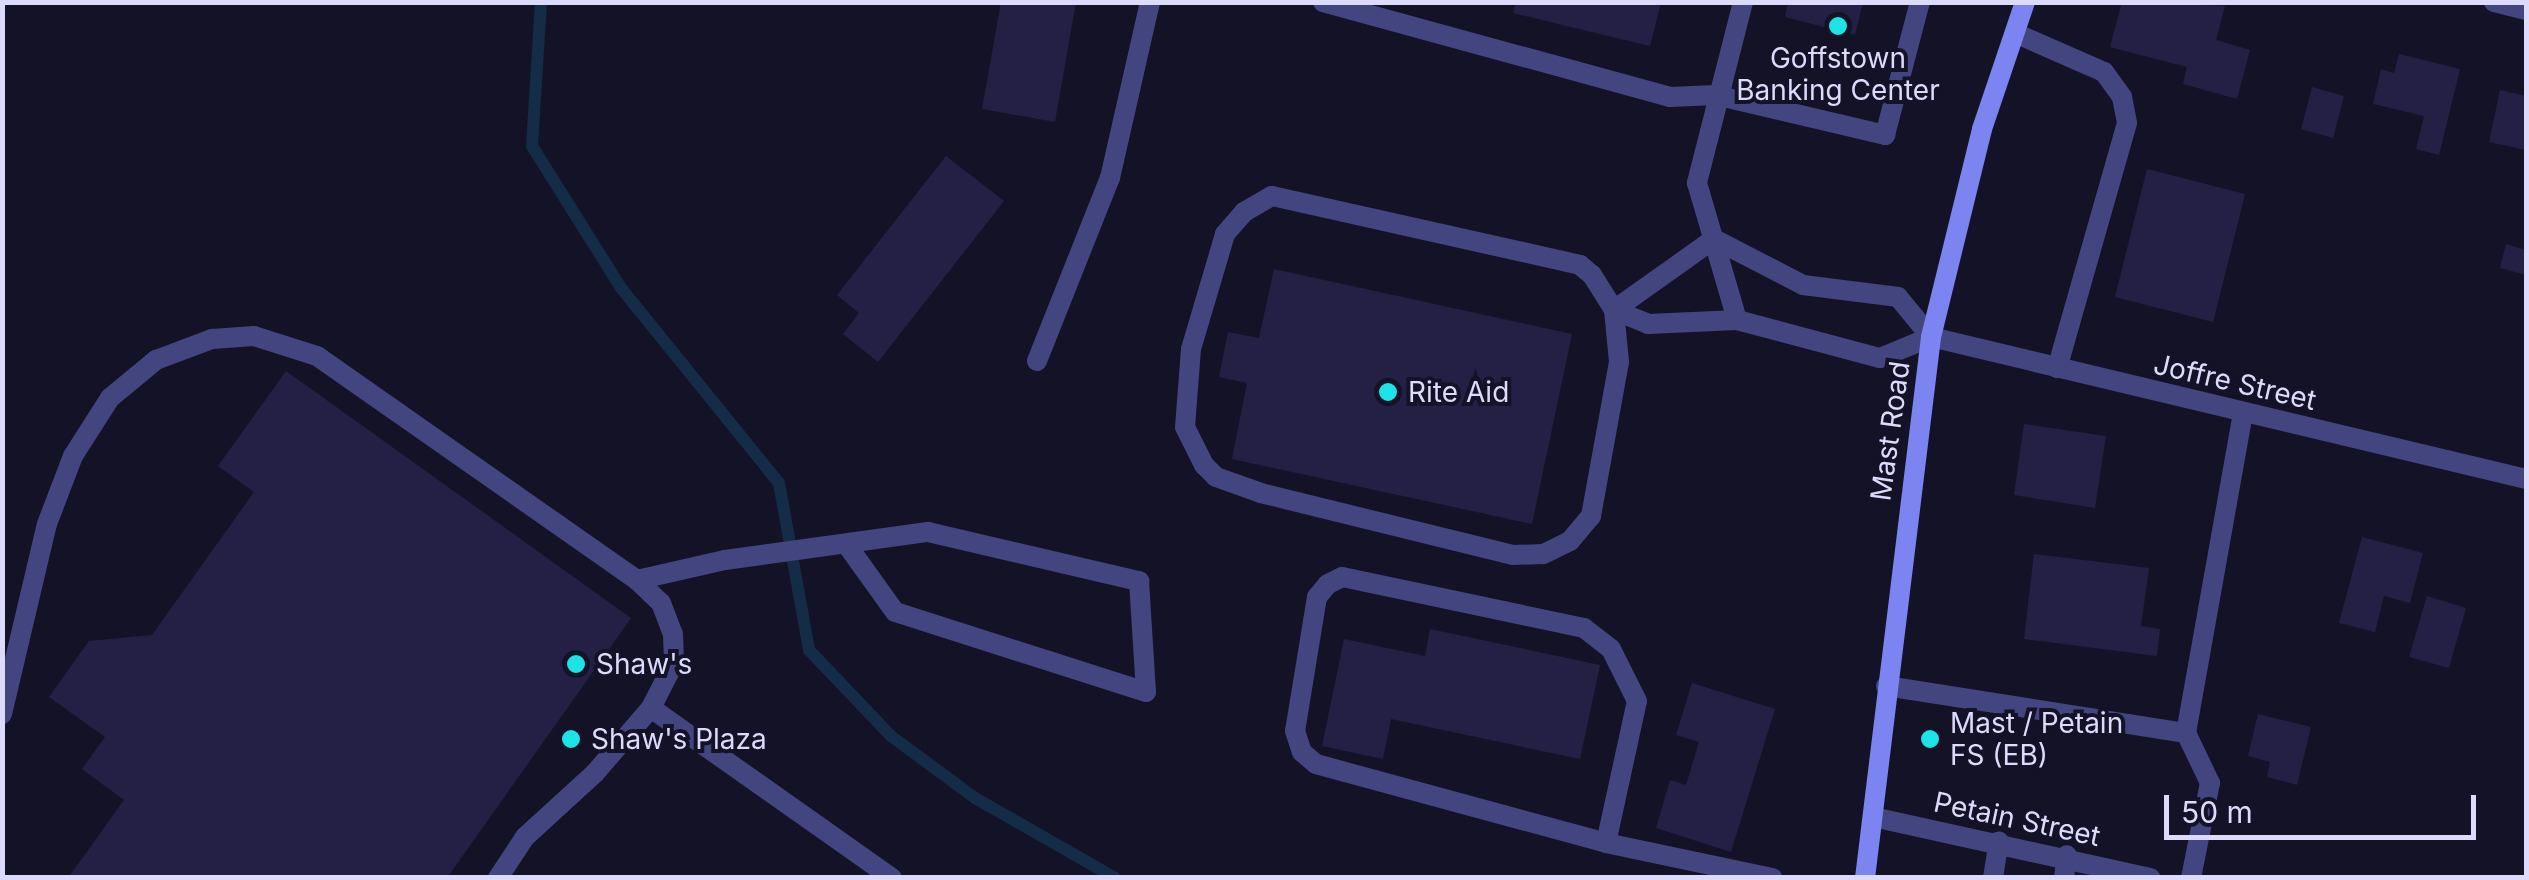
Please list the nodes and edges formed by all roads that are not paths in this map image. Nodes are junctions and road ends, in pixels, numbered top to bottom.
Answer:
1 (1150, 2) edge
2 (1323, 2) edge
3 (1743, 2) edge
4 (1920, 2) edge
5 (2025, 2) edge
6 (2494, 2) edge
7 (2526, 10) edge
8 (2015, 33) junction
9 (1715, 95) junction
10 (1714, 238) junction
11 (1614, 310) junction
12 (1737, 320) junction
13 (1930, 337) junction
14 (1037, 361) dead end
15 (2057, 368) junction
16 (2243, 412) junction
17 (2526, 479) edge
18 (847, 545) junction
19 (638, 580) junction
20 (1886, 686) junction
21 (651, 708) junction
22 (2, 714) edge
23 (2186, 733) junction
24 (1873, 816) junction
25 (1998, 841) junction
26 (1606, 843) junction
27 (2067, 855) junction
28 (498, 878) edge
29 (892, 878) edge
30 (1772, 878) edge
31 (1866, 878) edge
32 (1993, 878) edge
33 (2064, 878) edge
34 (2150, 878) edge
35 (2191, 878) edge

1 - 14 street
2 - 9 street
3 - 9 street
4 - 9 street
5 - 8 main road, Mast Road
6 - 7 street
8 - 13 main road, Mast Road
8 - 15 street
9 - 10 street
10 - 11 street
10 - 12 street
10 - 13 street
11 - 11 street
11 - 12 street
12 - 13 street
13 - 15 street, Joffre Street
13 - 20 main road, Mast Road
15 - 16 street, Joffre Street
16 - 17 street, Joffre Street
16 - 23 street
18 - 18 street
18 - 19 street
19 - 21 street
19 - 22 street
20 - 23 street
20 - 24 main road, Mast Road
21 - 28 street
21 - 29 street
23 - 35 street
24 - 25 street, Petain Street
24 - 31 main road, Mast Road
25 - 27 street, Petain Street
25 - 32 street
26 - 26 street
26 - 30 street
27 - 33 street
27 - 34 street, Petain Street

